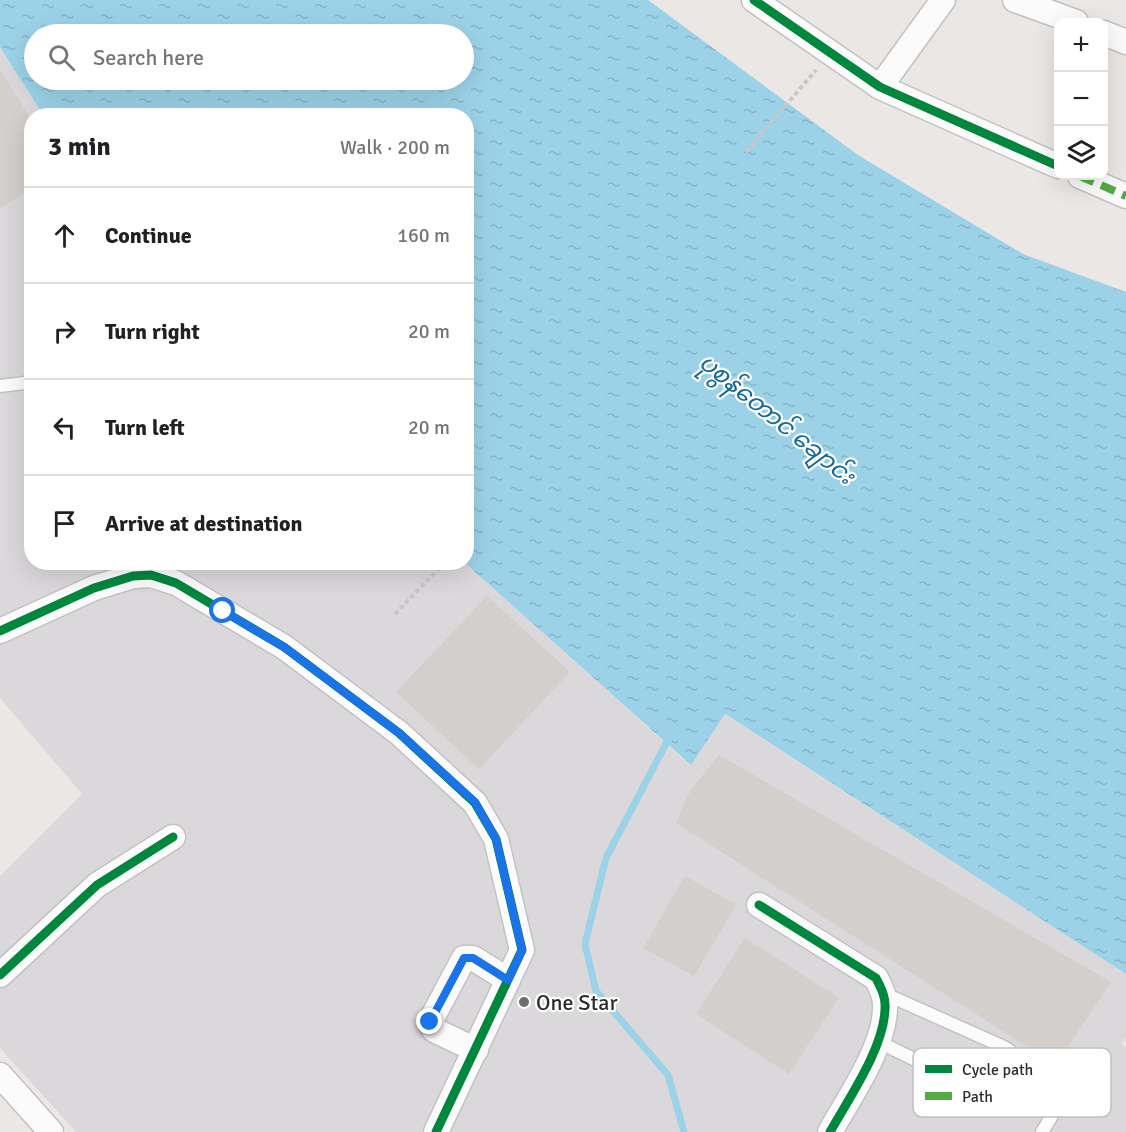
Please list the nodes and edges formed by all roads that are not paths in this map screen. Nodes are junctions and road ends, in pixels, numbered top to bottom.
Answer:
1 (754, 0) edge
2 (943, 0) edge
3 (1015, 0) edge
4 (1065, 18) edge
5 (880, 87) junction
6 (1054, 164) edge
7 (1089, 180) edge
8 (1126, 196) edge
9 (24, 383) edge
10 (0, 386) edge
11 (0, 631) edge
12 (173, 837) dead end
13 (759, 905) dead end
14 (0, 975) edge
15 (508, 980) junction
16 (883, 993) junction
17 (879, 1042) junction
18 (1006, 1048) edge
19 (476, 1050) junction
20 (913, 1059) edge
21 (0, 1075) edge
22 (1051, 1117) edge
23 (833, 1131) edge
24 (51, 1132) edge
25 (436, 1132) edge
26 (1042, 1132) edge

1 - 5 street
2 - 5 street
3 - 4 street
5 - 6 street
7 - 8 street
9 - 10 lane
11 - 15 street
12 - 14 street
13 - 16 street
15 - 19 street
15 - 19 street
16 - 17 street
16 - 18 lane
17 - 20 lane
17 - 23 street
19 - 25 street
21 - 24 street
22 - 26 lane

